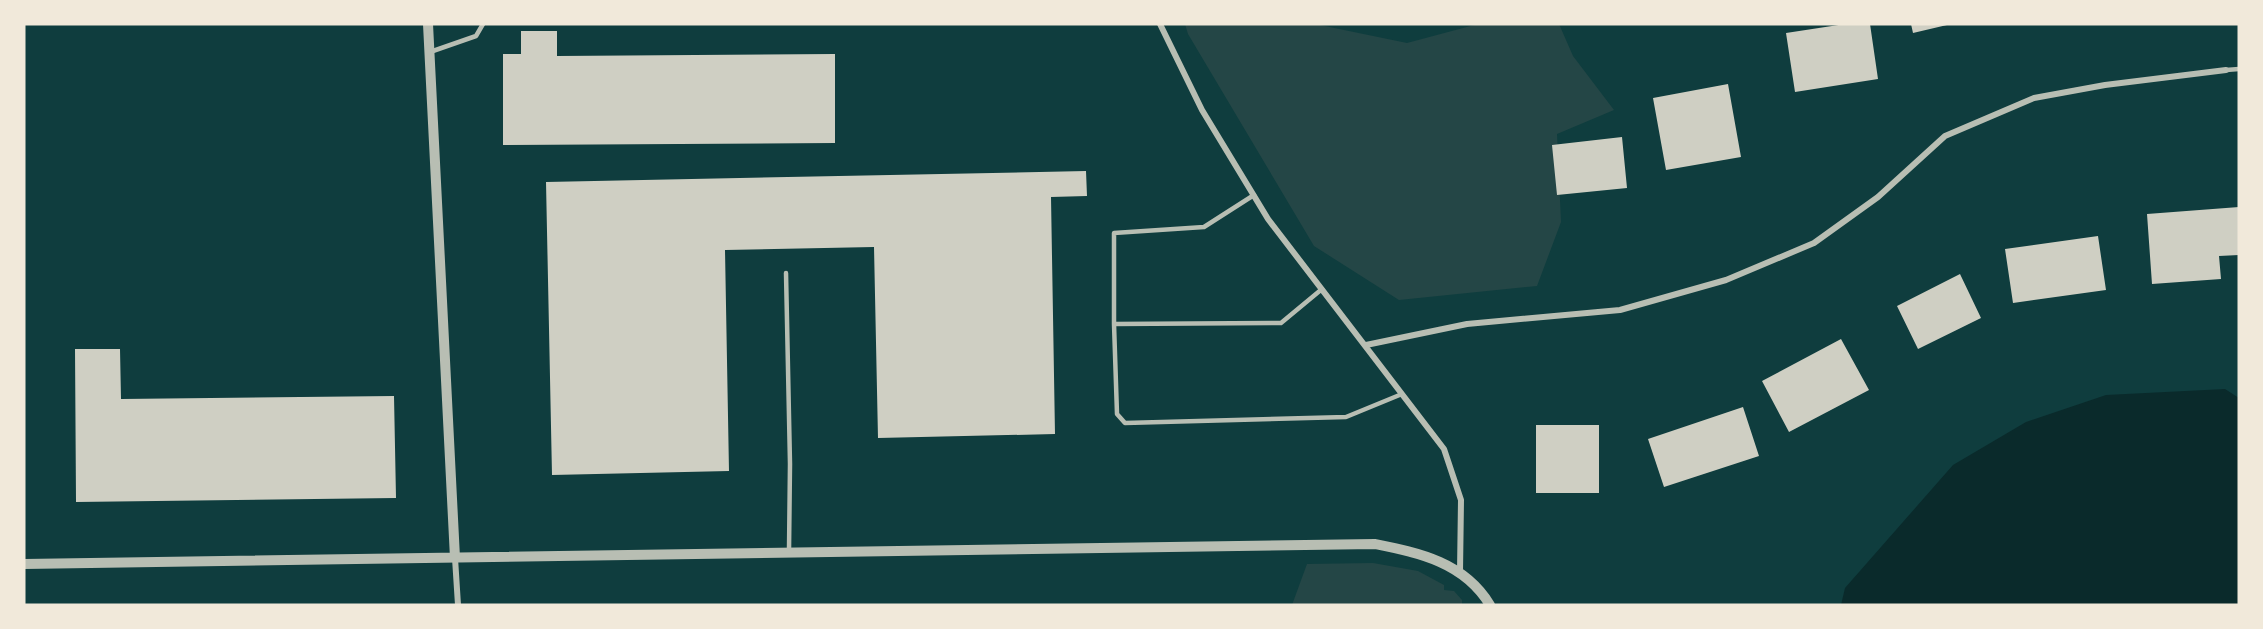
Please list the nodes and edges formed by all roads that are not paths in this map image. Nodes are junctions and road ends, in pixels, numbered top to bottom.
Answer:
1 (428, 24) edge
2 (483, 24) edge
3 (1160, 24) edge
4 (430, 52) junction
5 (2239, 69) edge
6 (2226, 70) joint
7 (1254, 195) junction
8 (786, 273) dead end
9 (1322, 289) junction
10 (1114, 324) junction
11 (1366, 345) junction
12 (1402, 393) junction
13 (789, 554) junction
14 (454, 558) junction
15 (24, 564) edge
16 (1460, 572) junction
17 (458, 605) edge
18 (1490, 605) edge

1 - 4 street
2 - 4 lane
3 - 7 street
4 - 14 street
5 - 6 lane
6 - 11 street
7 - 9 street
7 - 10 lane
8 - 13 lane
9 - 10 lane
9 - 11 street
10 - 12 lane
11 - 12 street
12 - 16 street
13 - 14 street
13 - 16 street
14 - 15 street
14 - 17 street
16 - 18 street

